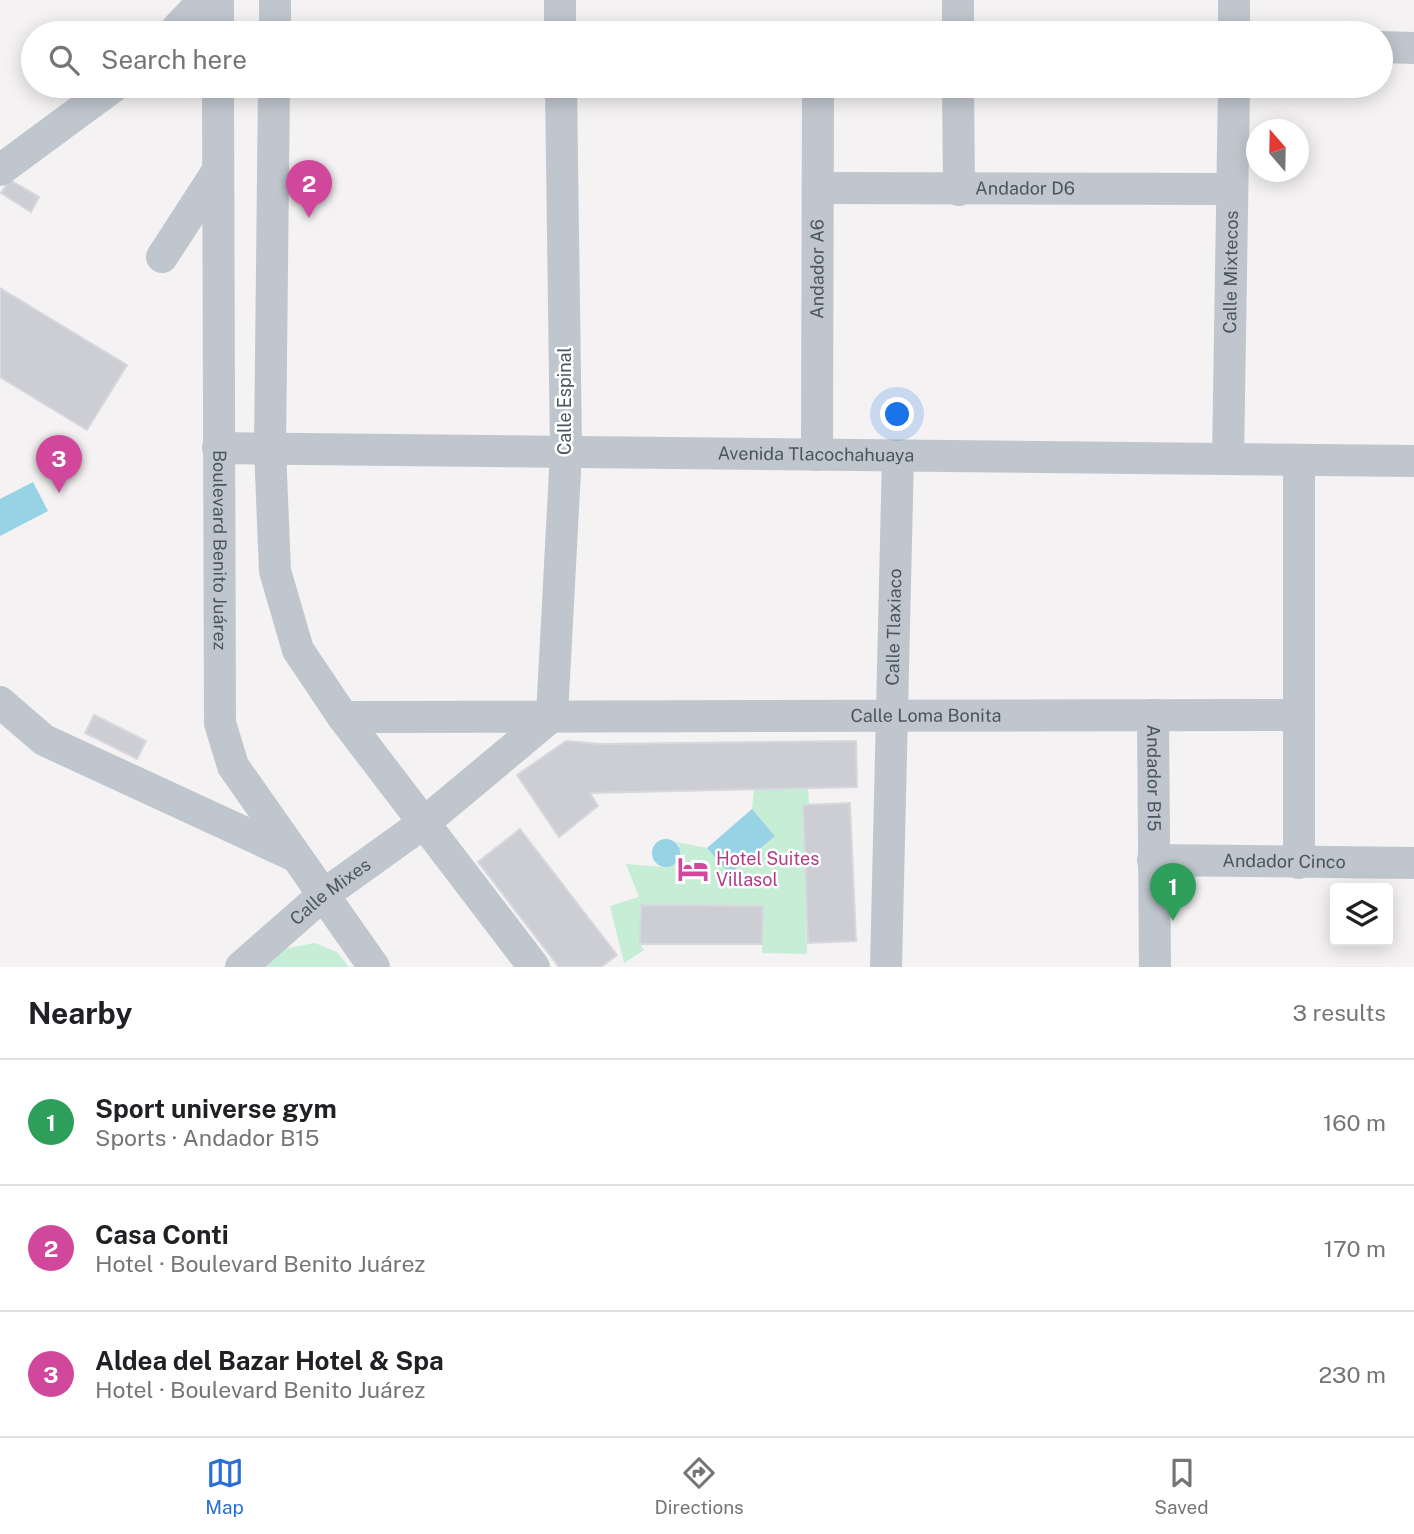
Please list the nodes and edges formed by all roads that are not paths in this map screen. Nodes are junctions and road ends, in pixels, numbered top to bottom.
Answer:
1 (204, 0) edge
2 (218, 0) edge
3 (275, 0) edge
4 (560, 0) edge
5 (958, 0) edge
6 (1234, 0) edge
7 (184, 21) edge
8 (218, 21) edge
9 (275, 21) edge
10 (561, 21) edge
11 (958, 21) edge
12 (1234, 21) edge
13 (1393, 47) edge
14 (1414, 48) edge
15 (98, 98) edge
16 (218, 98) edge
17 (274, 98) edge
18 (561, 98) edge
19 (818, 98) edge
20 (958, 98) edge
21 (1234, 98) edge
22 (0, 170) edge
23 (217, 173) junction
24 (819, 188) junction
25 (959, 190) junction
26 (1232, 190) junction
27 (162, 257) dead end
28 (218, 448) junction
29 (270, 449) junction
30 (566, 452) junction
31 (817, 455) junction
32 (898, 456) junction
33 (1228, 459) junction
34 (1299, 460) junction
35 (1414, 461) edge
36 (0, 702) edge
37 (1153, 715) junction
38 (1299, 715) junction
39 (552, 716) junction
40 (892, 716) junction
41 (342, 717) junction
42 (425, 822) junction
43 (298, 858) junction
44 (1153, 860) junction
45 (1299, 863) junction
46 (1414, 863) edge
47 (322, 896) junction
48 (241, 967) edge
49 (374, 967) edge
50 (534, 967) edge
51 (886, 967) edge
52 (1155, 967) edge

1 - 7 street
2 - 8 street
3 - 9 street
4 - 10 street
5 - 11 street
6 - 12 street
13 - 14 street
15 - 22 street
16 - 23 street, Boulevard Benito Juárez
17 - 29 street
18 - 30 street, Calle Espinal
19 - 24 street, Andador A6
20 - 25 street
21 - 26 street, Calle Mixtecos
23 - 27 street
23 - 28 street, Boulevard Benito Juárez
24 - 25 street, Andador D6
24 - 31 street, Andador A6
25 - 26 street, Andador D6
26 - 33 street, Calle Mixtecos
28 - 29 street, Avenida Tlacochahuaya
28 - 43 street, Boulevard Benito Juárez
29 - 30 street, Avenida Tlacochahuaya
29 - 41 street
30 - 31 street, Avenida Tlacochahuaya
30 - 39 street, Calle Espinal
31 - 32 street, Avenida Tlacochahuaya
32 - 33 street, Avenida Tlacochahuaya
32 - 40 street, Calle Tlaxiaco
33 - 34 street, Avenida Tlacochahuaya
34 - 35 street, Avenida Tlacochahuaya
34 - 38 street
36 - 43 street
37 - 38 street, Calle Loma Bonita
37 - 40 street, Calle Loma Bonita
37 - 44 street, Andador B15
38 - 45 street
39 - 40 street, Calle Loma Bonita
39 - 41 street, Calle Loma Bonita
39 - 42 street
40 - 51 street, Calle Tlaxiaco
41 - 42 street
42 - 47 street, Calle Mixes
42 - 50 street
43 - 47 street, Boulevard Benito Juárez
44 - 45 street, Andador Cinco
44 - 52 street, Andador B15
45 - 46 street, Andador Cinco
47 - 48 street, Calle Mixes
47 - 49 street, Boulevard Benito Juárez

